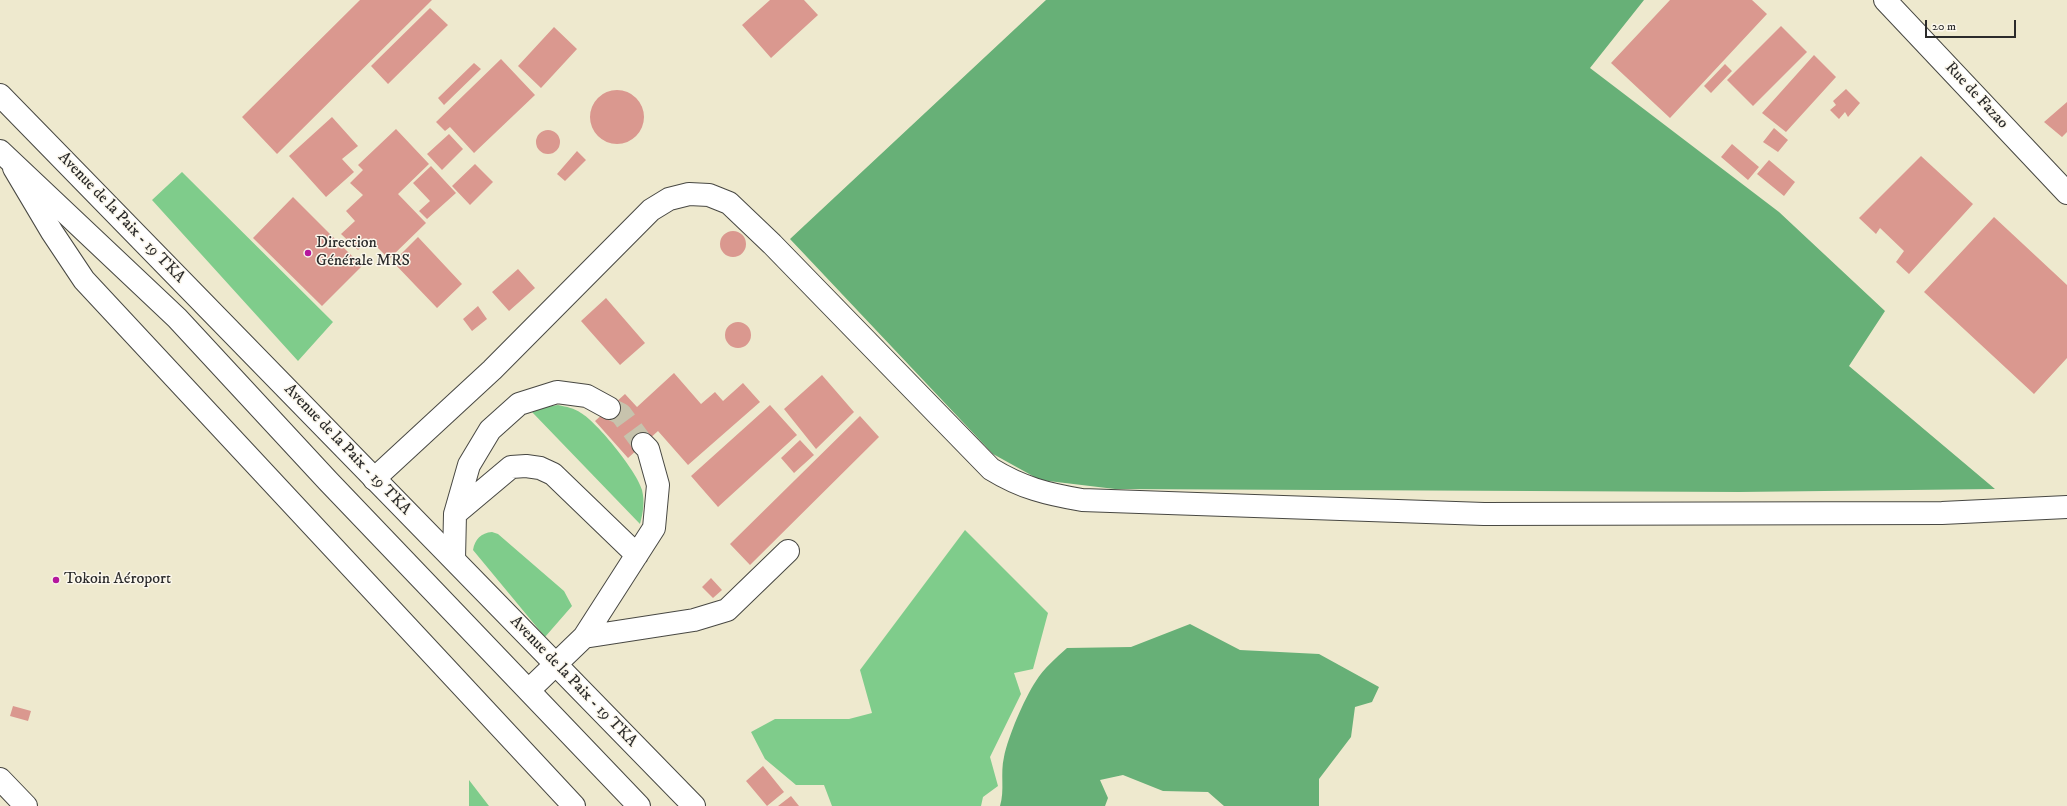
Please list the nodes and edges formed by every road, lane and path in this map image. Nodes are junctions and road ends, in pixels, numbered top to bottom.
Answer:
1 (1885, 0) edge
2 (0, 95) edge
3 (4, 155) edge
4 (2067, 193) edge
5 (610, 408) tunnel mouth
6 (644, 444) tunnel mouth
7 (374, 478) junction
8 (2067, 506) edge
9 (455, 514) junction
10 (788, 551) dead end
11 (637, 555) junction
12 (454, 559) junction
13 (584, 637) junction
14 (556, 664) junction
15 (528, 690) junction
16 (0, 779) edge
17 (632, 803) edge
18 (26, 806) edge
19 (574, 806) edge
20 (694, 806) edge

1 - 4 main road, Rue de Fazao
2 - 7 main road, Avenue de la Paix - 19 TKA
3 - 15 main road
3 - 19 main road
5 - 9 main road
6 - 11 main road
7 - 8 main road
7 - 12 main road, Avenue de la Paix - 19 TKA
9 - 11 main road
9 - 12 main road
10 - 13 main road
11 - 13 main road
12 - 14 main road, Avenue de la Paix - 19 TKA
13 - 14 main road
14 - 15 main road
14 - 20 main road, Avenue de la Paix - 19 TKA
15 - 17 main road
16 - 18 main road

